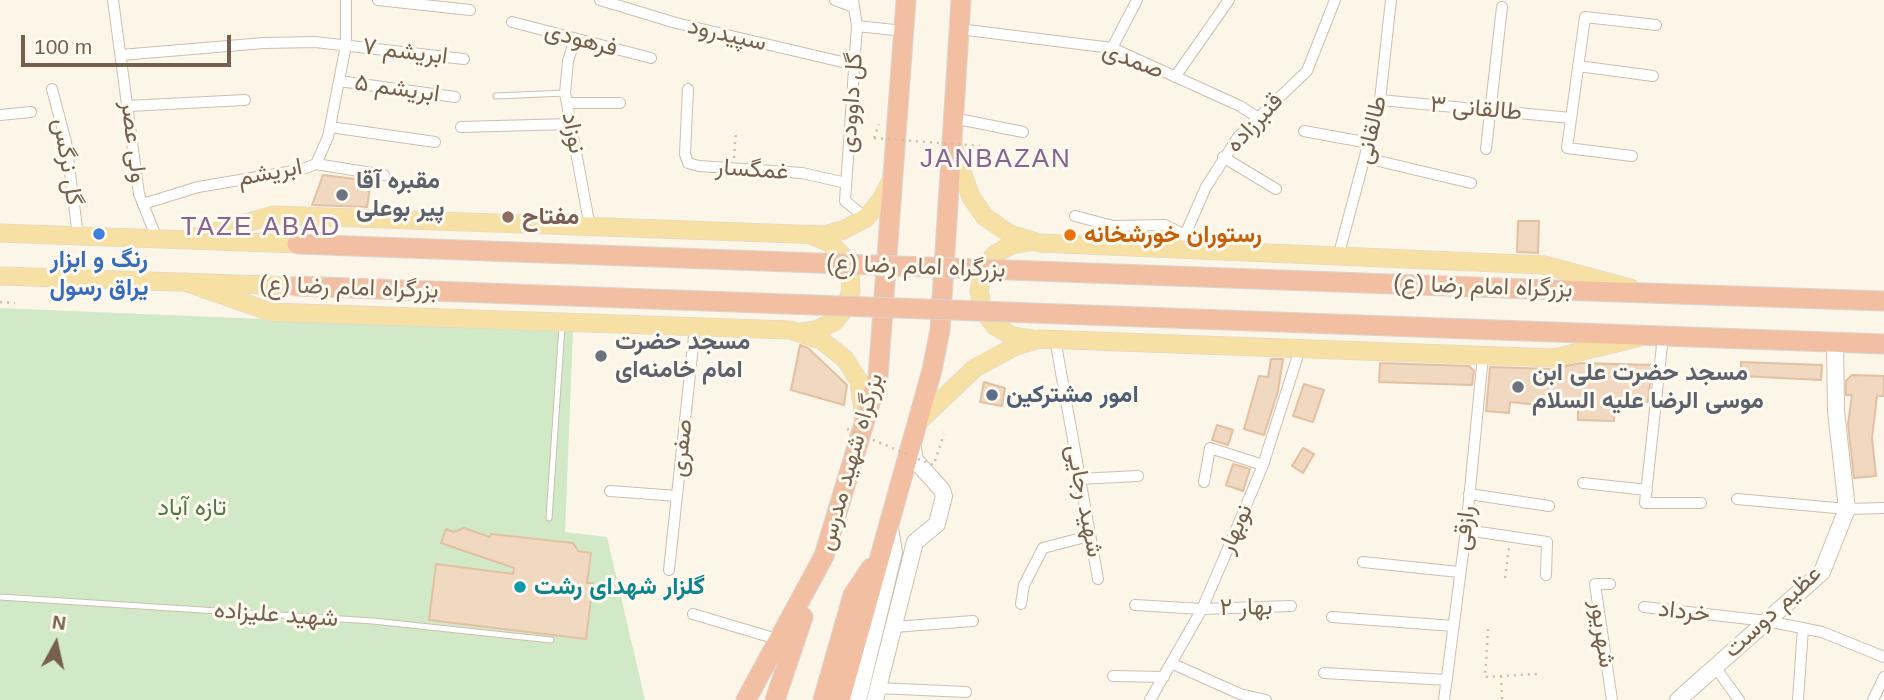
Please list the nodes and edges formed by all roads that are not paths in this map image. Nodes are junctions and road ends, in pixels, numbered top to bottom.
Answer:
1 (113, 0) edge
2 (346, 0) edge
3 (378, 0) edge
4 (601, 0) edge
5 (835, 0) edge
6 (906, 0) edge
7 (961, 0) edge
8 (1137, 0) edge
9 (1229, 0) edge
10 (1335, 0) edge
11 (1391, 0) edge
12 (853, 3) edge
13 (633, 5) edge
14 (1502, 7) dead end
15 (470, 10) dead end
16 (512, 22) dead end
17 (1656, 25) dead end
18 (857, 26) junction
19 (959, 29) junction
20 (904, 31) junction
21 (575, 39) junction
22 (346, 45) junction
23 (1112, 48) junction
24 (121, 55) junction
25 (651, 58) dead end
26 (464, 59) dead end
27 (855, 65) junction
28 (1578, 66) junction
29 (1653, 76) dead end
30 (1175, 77) junction
31 (339, 81) junction
32 (51, 89) dead end
33 (688, 89) dead end
34 (496, 96) dead end
35 (455, 97) dead end
36 (566, 98) junction
37 (245, 100) dead end
38 (1380, 100) junction
39 (620, 103) dead end
40 (128, 106) junction
41 (1490, 110) junction
42 (31, 112) dead end
43 (0, 114) edge
44 (1257, 117) junction
45 (1571, 118) junction
46 (570, 124) junction
47 (330, 127) junction
48 (461, 127) dead end
49 (953, 128) junction
50 (1304, 131) dead end
51 (1023, 132) dead end
52 (435, 142) dead end
53 (1369, 143) junction
54 (1486, 149) dead end
55 (1632, 156) dead end
56 (1223, 157) junction
57 (1366, 158) junction
58 (316, 164) junction
59 (895, 164) junction
60 (384, 175) dead end
61 (846, 183) junction
62 (1471, 183) dead end
63 (1276, 189) dead end
64 (144, 204) junction
65 (1075, 216) dead end
66 (866, 218) junction
67 (590, 227) junction
68 (0, 233) edge
69 (802, 235) junction
70 (78, 236) junction
71 (157, 239) junction
72 (185, 240) junction
73 (1040, 243) junction
74 (1186, 243) junction
75 (297, 244) joint
76 (1338, 257) junction
77 (0, 276) edge
78 (185, 282) junction
79 (295, 286) joint
80 (1647, 293) junction
81 (1883, 298) edge
82 (562, 322) junction
83 (695, 327) junction
84 (793, 331) junction
85 (1654, 336) junction
86 (1050, 339) junction
87 (1835, 342) junction
88 (1884, 344) edge
89 (1300, 349) junction
90 (1483, 356) junction
91 (914, 431) junction
92 (854, 434) junction
93 (1263, 465) junction
94 (1138, 476) dead end
95 (1079, 480) junction
96 (1204, 482) dead end
97 (1583, 483) dead end
98 (1647, 490) junction
99 (610, 491) dead end
100 (1469, 494) junction
101 (677, 496) junction
102 (1737, 499) dead end
103 (1700, 503) dead end
104 (1883, 505) edge
105 (1549, 506) dead end
106 (1847, 509) junction
107 (549, 518) dead end
108 (888, 521) junction
109 (1466, 530) junction
110 (1089, 536) junction
111 (824, 556) junction
112 (878, 559) junction
113 (1363, 562) dead end
114 (669, 570) dead end
115 (1459, 572) junction
116 (1546, 575) dead end
117 (1098, 579) dead end
118 (1610, 584) dead end
119 (0, 597) edge
120 (1021, 604) dead end
121 (1135, 605) dead end
122 (1291, 606) dead end
123 (1644, 607) dead end
124 (1202, 609) junction
125 (692, 614) dead end
126 (1332, 617) dead end
127 (973, 621) dead end
128 (1767, 621) junction
129 (1454, 626) junction
130 (894, 627) junction
131 (1803, 628) junction
132 (551, 640) dead end
133 (780, 640) junction
134 (1884, 657) edge
135 (1173, 663) junction
136 (1715, 667) junction
137 (1324, 673) dead end
138 (1113, 676) dead end
139 (1164, 677) junction
140 (1884, 677) edge
141 (1447, 680) junction
142 (966, 692) dead end
143 (877, 694) edge
144 (746, 700) edge
145 (775, 700) edge
146 (823, 700) edge
147 (840, 700) edge
148 (858, 700) edge
149 (1150, 700) edge
150 (1266, 700) edge
151 (1444, 700) edge
152 (1612, 700) edge
153 (1678, 700) edge
154 (1739, 700) edge
155 (1798, 700) edge
156 (1873, 700) edge

1 - 24 street, ولی عصر
2 - 22 street, ابریشم
3 - 15 street
4 - 13 street, سپیدرود
5 - 12 street
6 - 20 highway, بزرگراه شهید مدرس
7 - 19 highway
8 - 23 street
9 - 30 street
10 - 44 street, قنبرزاده
11 - 38 street, طالقانی
12 - 18 street
13 - 27 street, سپیدرود
14 - 41 street
16 - 21 street, فرهودی
17 - 28 street
18 - 20 street, گل داوودی
18 - 27 street, گل داوودی
19 - 23 street, صمدی
19 - 49 highway
20 - 59 highway, بزرگراه شهید مدرس
21 - 25 street, فرهودی
21 - 36 street, نوزاد
22 - 24 street, ابریشم ۷
22 - 26 street, ابریشم ۷
22 - 31 street, ابریشم
23 - 30 street, صمدی
24 - 40 street, ولی عصر
27 - 61 street, گل داوودی
28 - 29 street
28 - 45 street
30 - 44 street, صمدی
31 - 35 street, ابریشم ۵
31 - 47 street, ابریشم
32 - 70 street, گل نرگس
33 - 61 street, غمگسار
34 - 36 lane
36 - 39 street
36 - 46 street, نوزاد
37 - 40 street
38 - 41 street, طالقانی ۳
38 - 53 street, طالقانی
40 - 64 street, ولی عصر
41 - 45 street, طالقانی ۳
41 - 54 street
42 - 43 street
44 - 56 street, قنبرزاده
45 - 55 street
46 - 48 street
46 - 67 street, نوزاد
47 - 52 street
47 - 58 street, ابریشم
49 - 51 street
49 - 73 main road, بزرگراه امام رضا (ع)
49 - 91 highway
50 - 53 street
53 - 57 street, طالقانی
56 - 63 street
56 - 74 street, قنبرزاده
57 - 62 street
57 - 76 street, طالقانی
58 - 60 street
58 - 64 street, ابریشم
59 - 66 main road
59 - 92 highway, بزرگراه شهید مدرس
61 - 66 street, گل داوودی
64 - 71 street, ولی عصر
65 - 74 street
66 - 69 main road
67 - 69 main road, بزرگراه امام رضا (ع)
67 - 72 main road, بزرگراه امام رضا (ع)
68 - 70 main road, بزرگراه امام رضا (ع)
69 - 84 main road
70 - 71 main road, بزرگراه امام رضا (ع)
71 - 72 main road, بزرگراه امام رضا (ع)
72 - 75 main road, بزرگراه امام رضا (ع)
73 - 74 main road, بزرگراه امام رضا (ع)
73 - 86 main road
74 - 76 main road, بزرگراه امام رضا (ع)
75 - 80 highway, بزرگراه امام رضا (ع), bridge
76 - 80 main road, بزرگراه امام رضا (ع)
77 - 78 main road, بزرگراه امام رضا (ع)
78 - 79 main road, بزرگراه امام رضا (ع)
78 - 82 main road, بزرگراه امام رضا (ع)
79 - 85 highway, بزرگراه امام رضا (ع), bridge
80 - 81 highway, بزرگراه امام رضا (ع)
82 - 83 main road, بزرگراه امام رضا (ع)
82 - 107 lane
83 - 84 main road, بزرگراه امام رضا (ع)
83 - 101 street, صفری
84 - 92 main road
85 - 87 highway, بزرگراه امام رضا (ع)
85 - 90 main road, بزرگراه امام رضا (ع)
85 - 98 street
86 - 89 main road, بزرگراه امام رضا (ع)
86 - 91 main road, بزرگراه امام رضا (ع)
86 - 95 street, شهید رجایی
87 - 88 highway, بزرگراه امام رضا (ع)
87 - 106 street, عظیم دوست
89 - 90 main road, بزرگراه امام رضا (ع)
89 - 93 street, نوبهار
90 - 100 street, رازقی
91 - 108 highway
91 - 130 street
92 - 111 highway, بزرگراه شهید مدرس
93 - 96 street
93 - 124 street, نوبهار
94 - 95 street
95 - 110 street, شهید رجایی
97 - 98 street
98 - 103 street
99 - 101 street
100 - 105 street
100 - 109 street, رازقی
101 - 114 street, صفری
102 - 106 street
104 - 106 street
106 - 128 street, عظیم دوست
108 - 112 highway
108 - 148 street
109 - 115 street, رازقی
109 - 116 street
110 - 117 street, شهید رجایی
110 - 120 street
111 - 133 highway, بزرگراه شهید مدرس
111 - 145 highway
112 - 146 highway
112 - 147 highway
113 - 115 street
115 - 129 street, رازقی
118 - 152 street, شهریور
119 - 132 lane, شهید علیزاده
121 - 124 street, بهار ۲
122 - 124 street, بهار ۲
123 - 128 street, خرداد
124 - 135 street, نوبهار
125 - 133 street
126 - 129 street
127 - 130 street
128 - 131 street, خرداد
128 - 136 street, عظیم دوست
129 - 141 street, رازقی
130 - 143 street
131 - 134 street, خرداد
131 - 155 street
133 - 144 highway, بزرگراه شهید مدرس
135 - 139 street, نوبهار
135 - 150 street
136 - 153 street, عظیم دوست
136 - 154 street
137 - 141 street
138 - 139 street
139 - 149 street, نوبهار
140 - 156 street
141 - 151 street, رازقی
142 - 143 street

